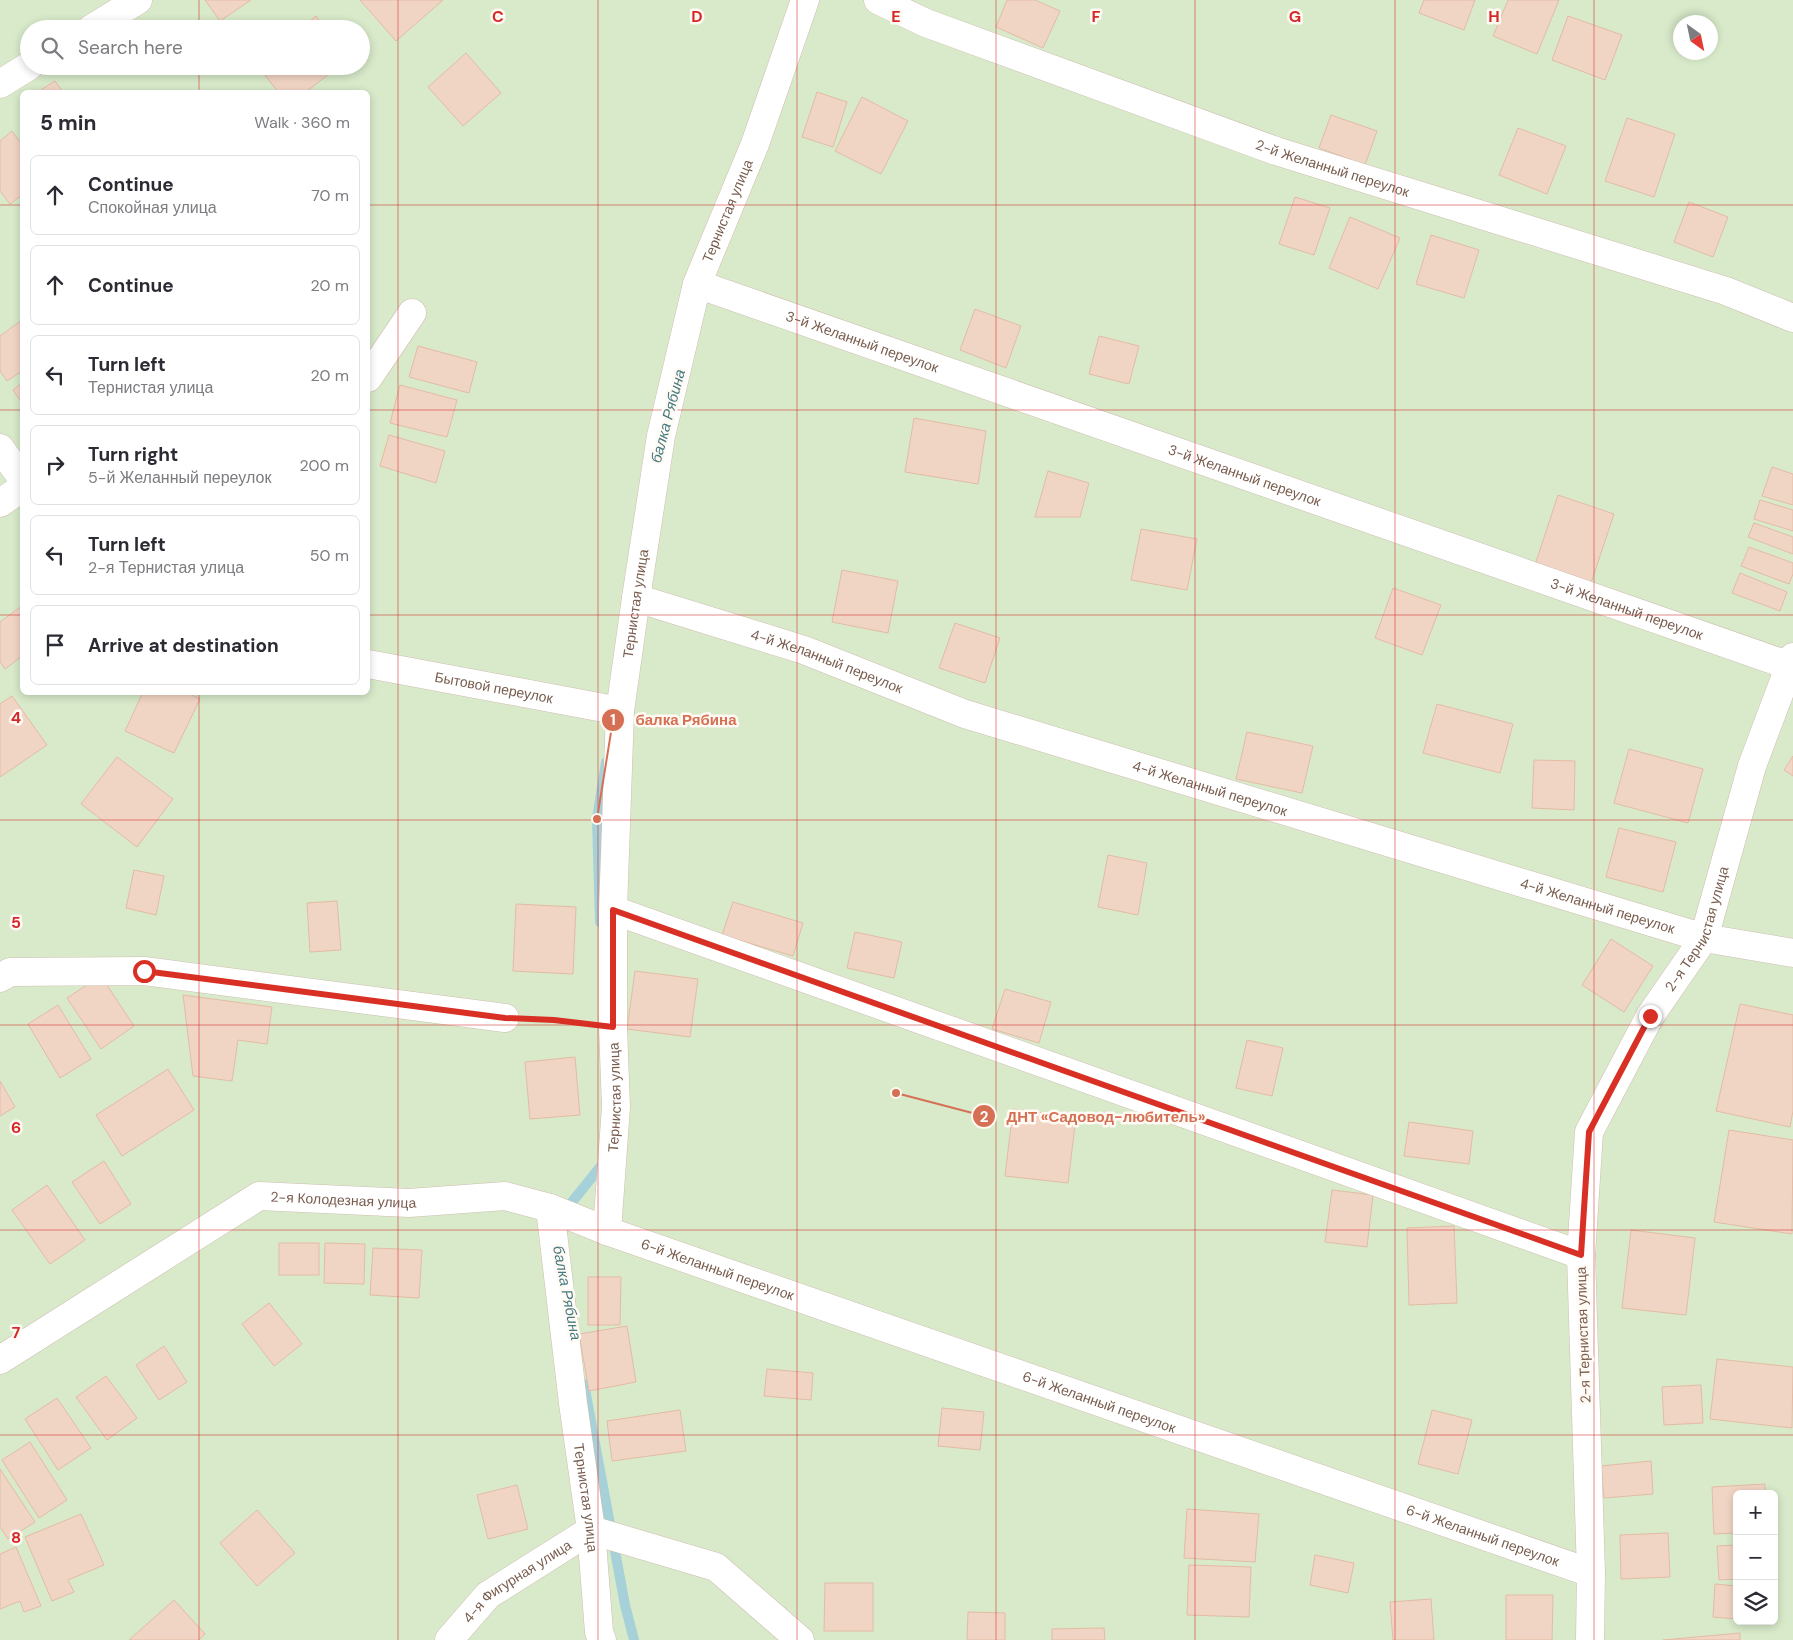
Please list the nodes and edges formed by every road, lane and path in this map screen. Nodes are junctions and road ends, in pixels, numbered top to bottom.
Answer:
1 (138, 0) edge
2 (805, 0) edge
3 (878, 0) edge
4 (106, 20) edge
5 (20, 72) edge
6 (0, 84) edge
7 (697, 284) junction
8 (412, 313) dead end
9 (1793, 318) edge
10 (370, 375) edge
11 (0, 448) edge
12 (20, 475) edge
13 (20, 489) edge
14 (0, 503) edge
15 (636, 598) junction
16 (1792, 663) edge
17 (370, 664) edge
18 (620, 712) junction
19 (613, 910) junction
20 (1704, 938) junction
21 (1793, 953) edge
22 (0, 978) edge
23 (505, 1018) joint
24 (613, 1027) junction
25 (550, 1208) junction
26 (607, 1231) junction
27 (1581, 1255) junction
28 (0, 1360) edge
29 (591, 1530) junction
30 (1591, 1573) junction
31 (449, 1640) edge
32 (602, 1640) edge
33 (800, 1640) edge
34 (1590, 1640) edge

1 - 4 street
2 - 7 street, Тернистая улица
3 - 9 street, 2-й Желанный переулок
5 - 6 street
7 - 15 street, Тернистая улица
7 - 16 street, 3-й Желанный переулок
8 - 10 street
11 - 12 street
13 - 14 street
15 - 18 street, Тернистая улица
15 - 20 street, 4-й Желанный переулок
16 - 20 street, 2-я Тернистая улица
17 - 18 street, Бытовой переулок
18 - 19 street, Тернистая улица
19 - 24 street, Тернистая улица
19 - 27 street
20 - 21 street, 4-й Желанный переулок
20 - 27 street, 2-я Тернистая улица
22 - 23 street
23 - 24 path
24 - 26 street, Тернистая улица
25 - 26 street, 2-я Колодезная улица
25 - 28 street, 2-я Колодезная улица
25 - 29 street, Тернистая улица
26 - 30 street, 6-й Желанный переулок
27 - 30 street, 2-я Тернистая улица
29 - 31 street, 4-я Фигурная улица
29 - 32 street, Тернистая улица
29 - 33 street
30 - 34 street, 2-я Тернистая улица

